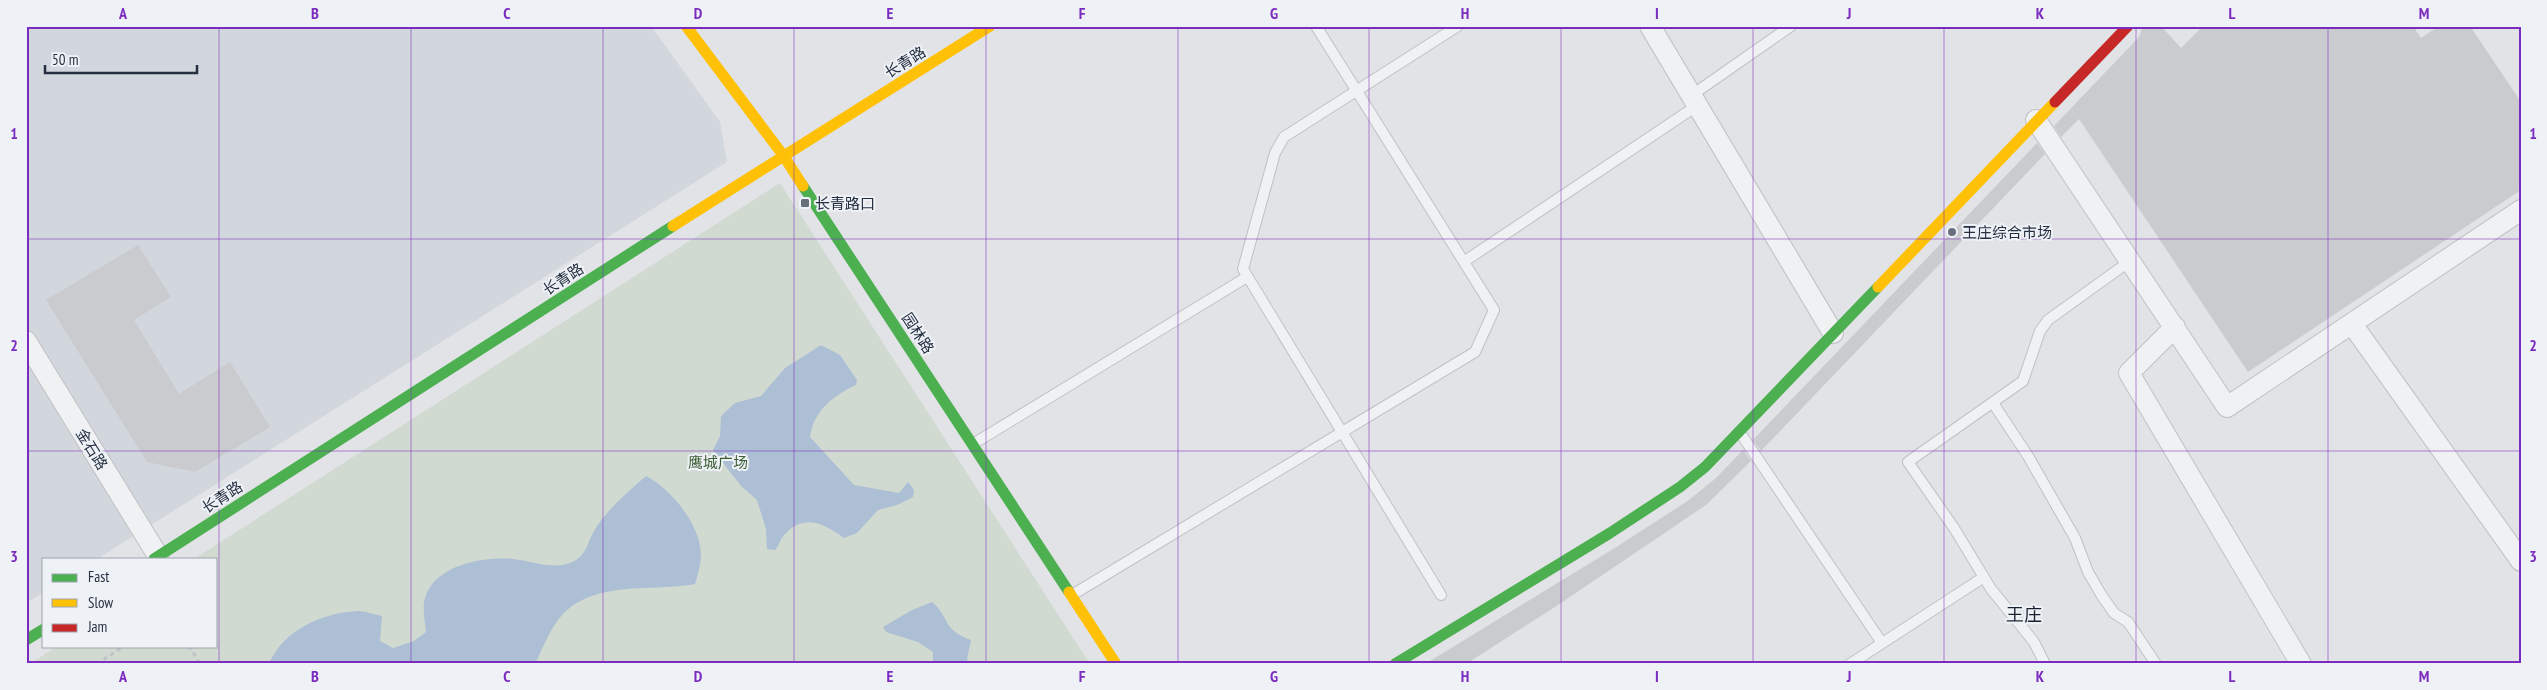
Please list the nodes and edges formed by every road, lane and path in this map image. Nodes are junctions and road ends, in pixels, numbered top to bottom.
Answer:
1 (686, 26) edge
2 (967, 26) edge
3 (990, 26) edge
4 (1316, 26) edge
5 (1458, 26) edge
6 (1650, 26) edge
7 (1791, 26) edge
8 (2128, 26) edge
9 (974, 36) junction
10 (1358, 91) junction
11 (1695, 100) junction
12 (2036, 120) junction
13 (783, 155) junction
14 (2521, 210) edge
15 (1465, 260) junction
16 (2130, 261) junction
17 (1247, 278) junction
18 (2352, 324) junction
19 (2175, 328) junction
20 (1833, 333) junction
21 (26, 341) edge
22 (1993, 403) junction
23 (1341, 432) junction
24 (1742, 434) dead end
25 (973, 444) junction
26 (156, 557) edge
27 (2521, 560) edge
28 (1984, 577) junction
29 (1072, 595) junction
30 (1441, 595) dead end
31 (42, 630) edge
32 (26, 640) edge
33 (1882, 643) junction
34 (121, 648) edge
35 (190, 648) edge
36 (1403, 662) edge
37 (97, 664) edge
38 (200, 664) edge
39 (1116, 664) edge
40 (1850, 664) edge
41 (2045, 664) edge
42 (2156, 664) edge
43 (2301, 664) edge

1 - 13 street, 园林路
2 - 9 lane
3 - 9 street, 长青路
4 - 10 lane
5 - 10 lane
6 - 11 street
7 - 11 lane
8 - 12 street
9 - 13 street, 长青路
10 - 15 lane
10 - 17 lane
11 - 15 lane
11 - 20 street
12 - 16 street
12 - 20 street
13 - 25 street, 园林路
13 - 26 street, 长青路
14 - 18 street
15 - 23 lane
16 - 19 street
16 - 22 lane
17 - 23 lane
17 - 25 lane
18 - 19 street
18 - 27 street
19 - 43 street
20 - 36 street
21 - 26 street, 金石路
22 - 28 lane
22 - 42 lane
23 - 29 lane
23 - 30 lane
24 - 33 lane
25 - 29 street, 园林路
28 - 33 lane
28 - 41 lane
29 - 39 street, 园林路
31 - 32 street
33 - 40 lane
34 - 37 path
35 - 38 path

